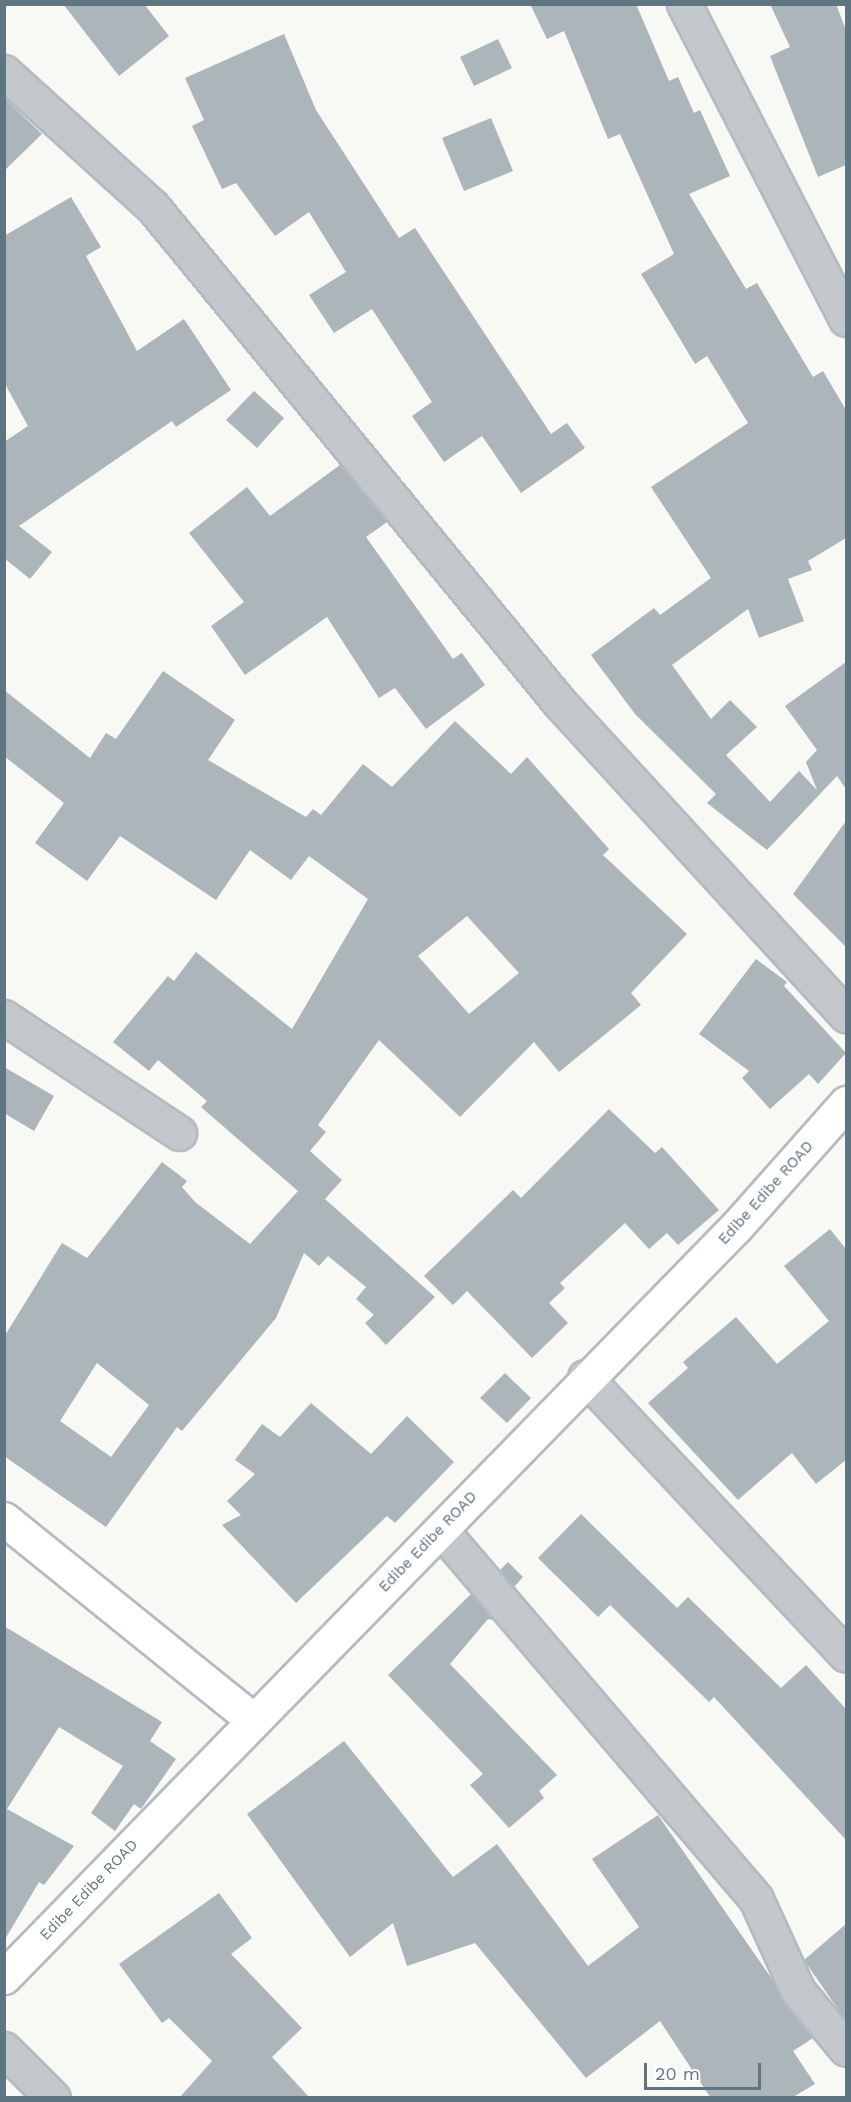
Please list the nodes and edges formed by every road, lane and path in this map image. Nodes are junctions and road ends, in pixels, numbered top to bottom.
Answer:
1 (684, 4) edge
2 (4, 72) edge
3 (846, 320) edge
4 (846, 1016) edge
5 (4, 1017) edge
6 (846, 1103) edge
7 (179, 1133) dead end
8 (585, 1377) junction
9 (4, 1519) edge
10 (441, 1530) junction
11 (846, 1655) edge
12 (254, 1720) junction
13 (4, 1977) edge
14 (4, 2049) edge
15 (846, 2049) edge
16 (53, 2097) edge

1 - 3 street
2 - 4 street
5 - 7 street
6 - 8 main road, Edibe Edibe ROAD
8 - 10 main road, Edibe Edibe ROAD
8 - 11 street
9 - 12 main road
10 - 12 main road, Edibe Edibe ROAD
10 - 15 street
12 - 13 main road, Edibe Edibe ROAD
14 - 16 street

